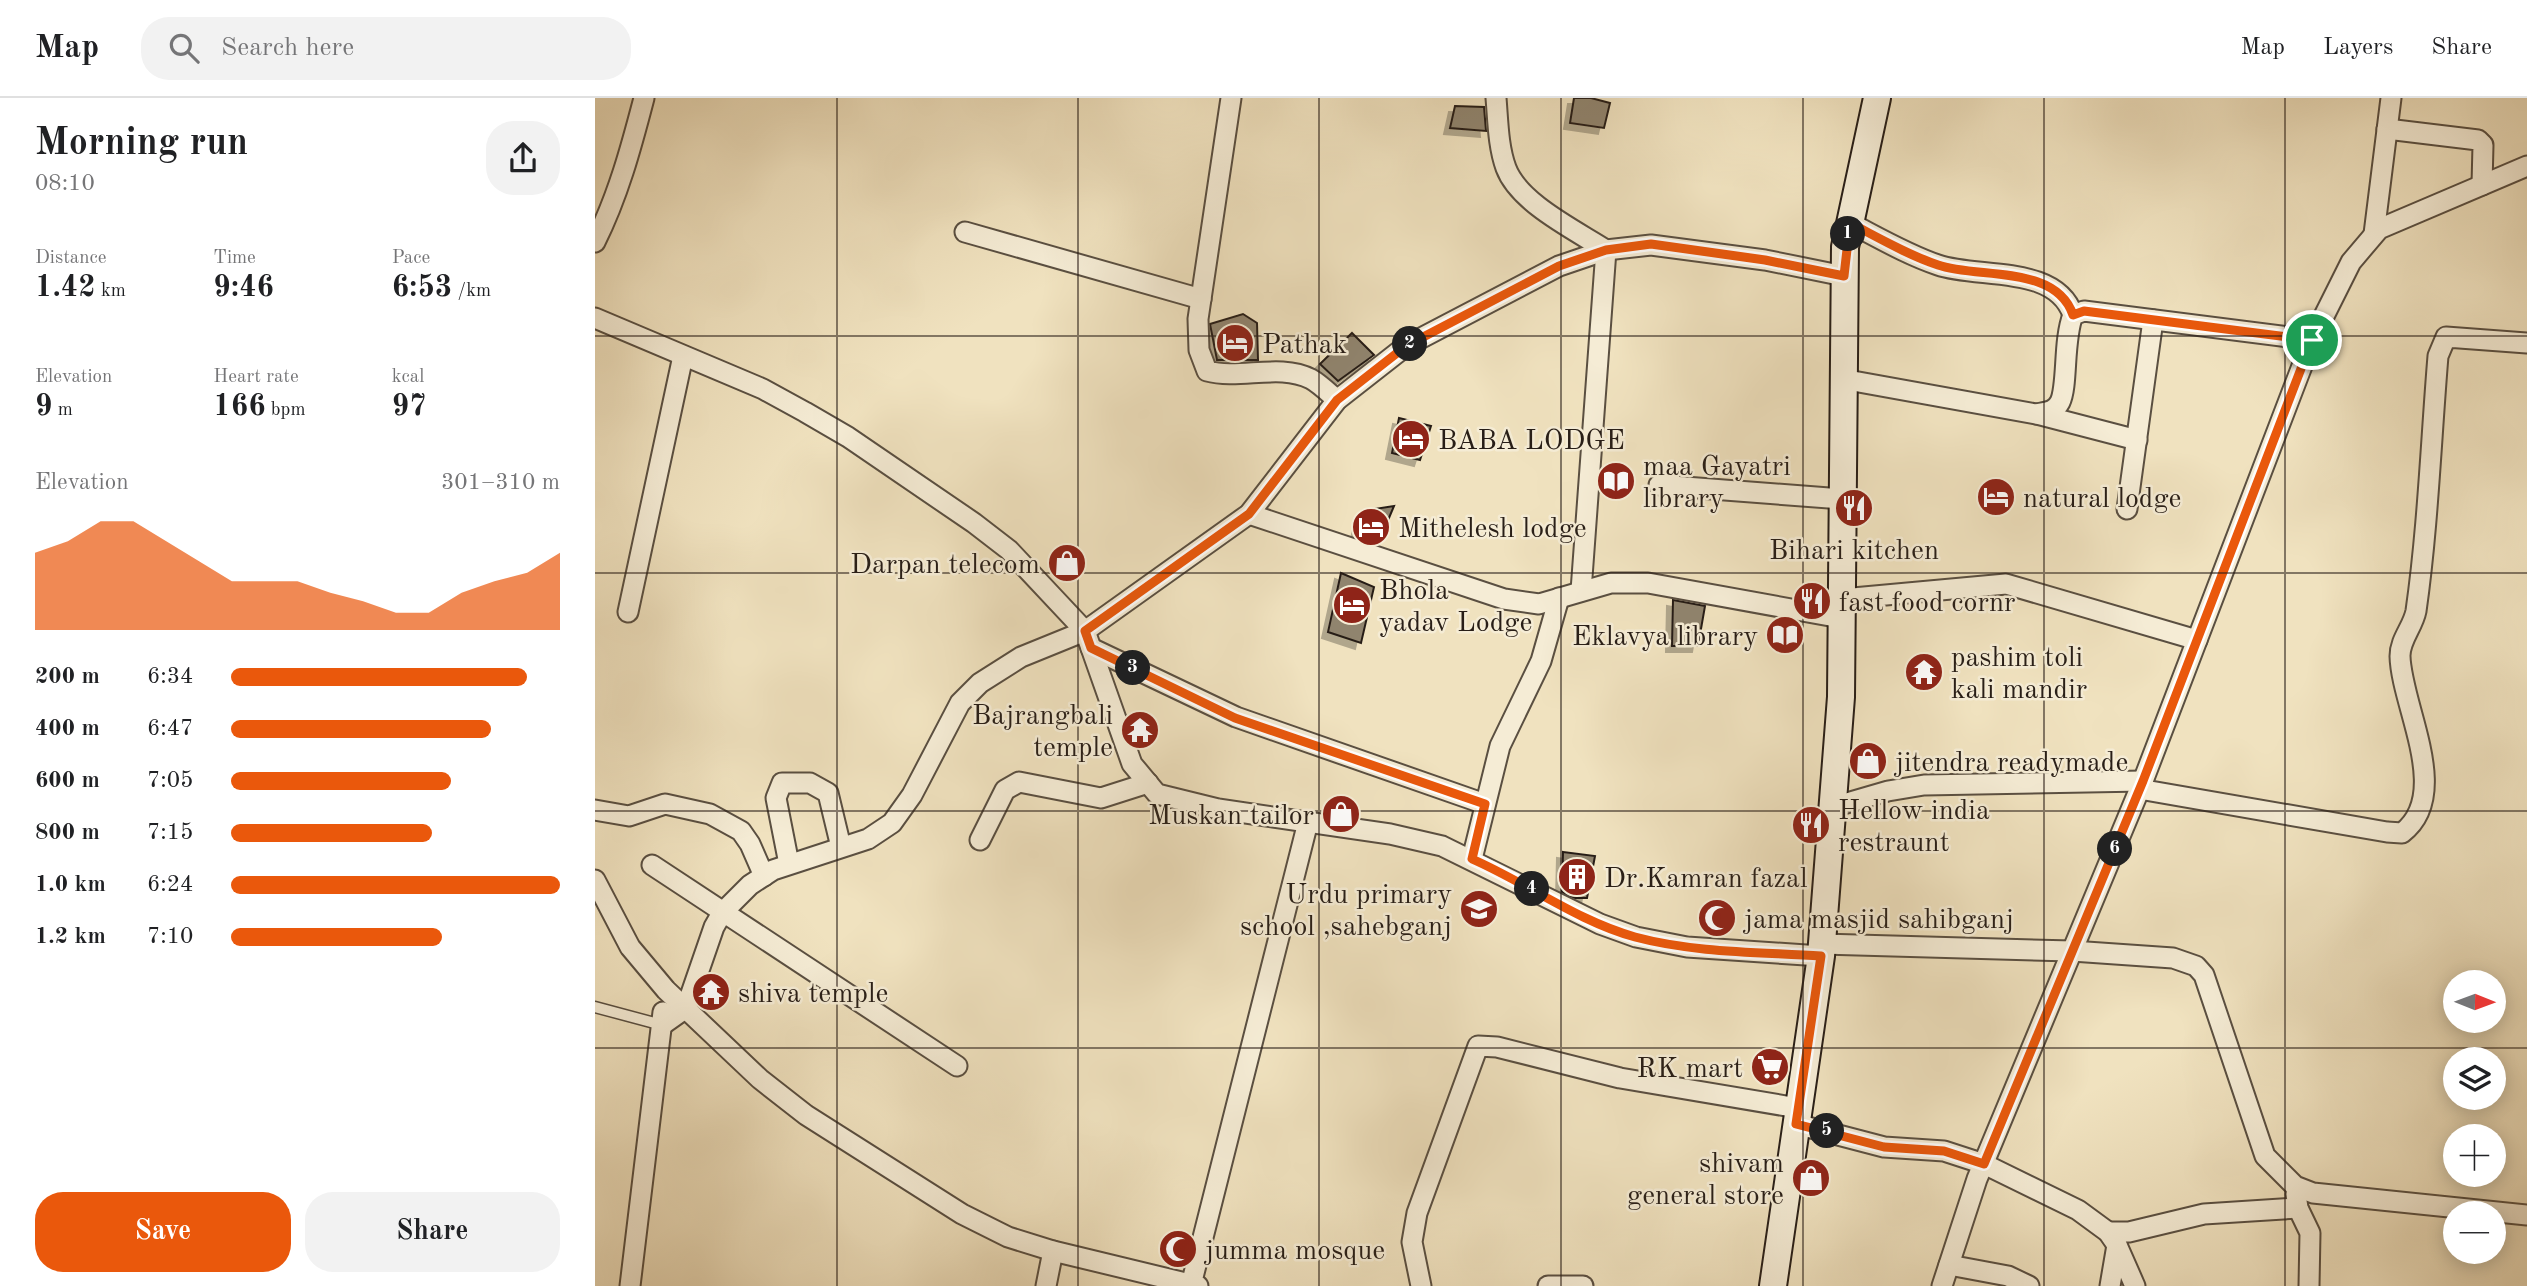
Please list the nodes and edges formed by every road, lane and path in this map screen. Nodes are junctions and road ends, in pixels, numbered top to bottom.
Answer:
1 (644, 98) edge
2 (1231, 98) edge
3 (1496, 98) edge
4 (1877, 98) edge
5 (2392, 98) edge
6 (2387, 129) junction
7 (2527, 166) edge
8 (2482, 185) junction
9 (1850, 223) junction
10 (965, 232) dead end
11 (2374, 234) junction
12 (595, 242) edge
13 (1606, 250) junction
14 (1844, 276) junction
15 (1201, 299) junction
16 (2073, 315) junction
17 (595, 318) edge
18 (2154, 320) junction
19 (2312, 340) junction
20 (2527, 343) edge
21 (683, 356) junction
22 (1842, 379) junction
23 (1337, 400) junction
24 (2036, 414) junction
25 (2137, 440) junction
26 (1659, 485) dead end
27 (1842, 499) junction
28 (2127, 509) dead end
29 (1249, 514) junction
30 (1581, 591) junction
31 (1559, 598) junction
32 (1842, 608) junction
33 (628, 612) dead end
34 (1088, 639) junction
35 (2197, 640) junction
36 (1149, 783) junction
37 (2141, 785) junction
38 (1485, 804) junction
39 (1833, 807) junction
40 (595, 810) edge
41 (1308, 822) junction
42 (980, 840) dead end
43 (841, 847) junction
44 (1472, 859) junction
45 (789, 864) junction
46 (652, 865) dead end
47 (764, 876) junction
48 (595, 880) edge
49 (722, 913) junction
50 (1821, 950) junction
51 (2072, 951) junction
52 (666, 990) junction
53 (595, 1007) edge
54 (674, 1017) junction
55 (957, 1066) dead end
56 (1797, 1116) junction
57 (1984, 1164) junction
58 (2295, 1186) junction
59 (2298, 1208) junction
60 (2527, 1215) edge
61 (2112, 1239) junction
62 (1053, 1251) junction
63 (1949, 1265) junction
64 (631, 1286) edge
65 (1046, 1286) edge
66 (1195, 1286) edge
67 (1421, 1286) edge
68 (1548, 1286) edge
69 (1583, 1286) edge
70 (1773, 1286) edge
71 (1943, 1286) edge
72 (2029, 1286) edge
73 (2110, 1286) edge
74 (2135, 1286) edge
75 (2309, 1286) edge

1 - 12 street
2 - 15 street
3 - 13 street
4 - 9 main road
5 - 6 street
6 - 8 street
6 - 11 street
7 - 8 street
8 - 11 street
9 - 14 main road
9 - 16 street
10 - 15 street
11 - 19 street
13 - 14 street
13 - 23 street
13 - 30 street
14 - 22 main road
15 - 23 street
16 - 18 street
16 - 24 street
17 - 21 street
18 - 19 street
18 - 25 street
19 - 35 street
20 - 37 street
21 - 33 street
21 - 34 street
22 - 24 street
22 - 27 main road
23 - 29 street
24 - 25 street
25 - 28 street
26 - 27 street
27 - 32 main road
29 - 31 street
29 - 34 street
30 - 31 street
30 - 32 street
31 - 38 street
32 - 35 street
32 - 39 main road
34 - 36 street
34 - 38 street
34 - 43 street
35 - 37 street
36 - 41 street
36 - 42 street
37 - 39 street
37 - 51 street
38 - 44 street
39 - 50 main road
40 - 47 street
41 - 44 street
41 - 66 street
43 - 45 street
43 - 45 street
44 - 50 street
45 - 47 street
46 - 49 street
47 - 49 street
48 - 52 street
49 - 54 street
49 - 55 street
50 - 51 street
50 - 56 main road
51 - 57 street
51 - 58 street
52 - 54 street
52 - 54 street
53 - 54 lane
54 - 62 street
54 - 64 street
56 - 57 street
56 - 67 street
56 - 70 main road
57 - 61 street
57 - 63 street
58 - 59 street
58 - 60 street
59 - 61 street
59 - 75 street
61 - 73 street
61 - 74 street
62 - 65 street
62 - 66 street
63 - 71 street
63 - 72 street
68 - 69 street

